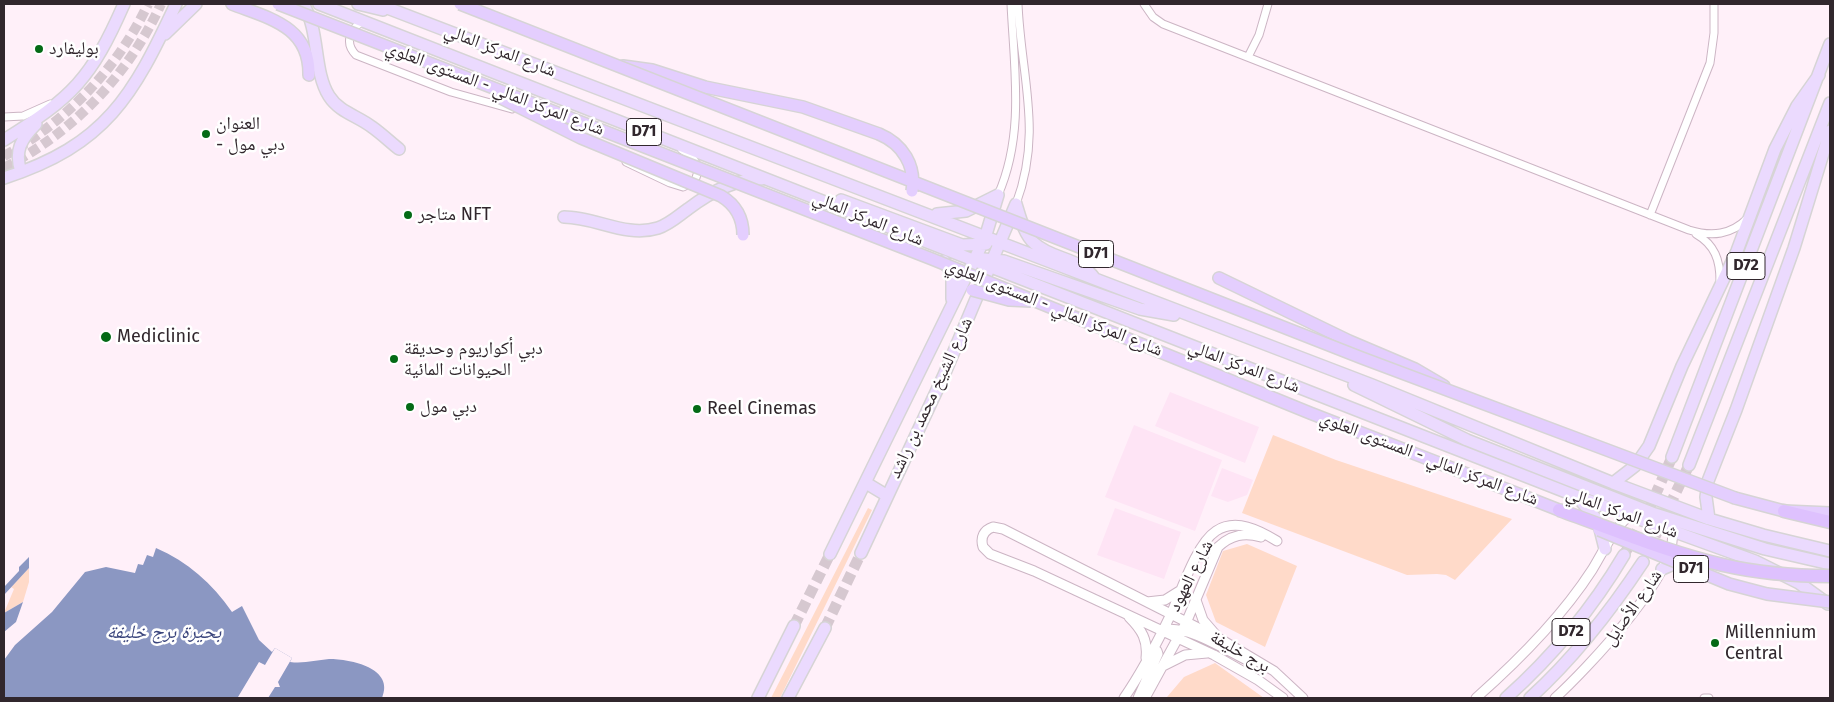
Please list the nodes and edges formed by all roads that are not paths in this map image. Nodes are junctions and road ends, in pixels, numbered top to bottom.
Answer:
1 (116, 4) edge
2 (124, 4) edge
3 (170, 4) edge
4 (176, 4) edge
5 (196, 4) edge
6 (232, 4) edge
7 (278, 4) edge
8 (303, 4) edge
9 (319, 4) edge
10 (358, 4) edge
11 (377, 4) edge
12 (460, 4) edge
13 (1011, 4) edge
14 (1018, 4) edge
15 (1144, 4) edge
16 (1268, 4) edge
17 (1714, 4) edge
18 (392, 10) junction
19 (363, 21) junction
20 (113, 29) junction
21 (159, 41) junction
22 (1830, 44) edge
23 (1248, 57) junction
24 (621, 66) junction
25 (309, 74) dead end
26 (1819, 75) junction
27 (473, 80) junction
28 (66, 97) junction
29 (1830, 103) edge
30 (46, 113) junction
31 (4, 117) edge
32 (1830, 131) edge
33 (4, 140) edge
34 (667, 141) junction
35 (399, 149) dead end
36 (21, 172) junction
37 (4, 178) edge
38 (767, 179) junction
39 (786, 186) junction
40 (912, 192) dead end
41 (998, 196) junction
42 (1016, 204) junction
43 (924, 212) junction
44 (1751, 214) junction
45 (1650, 215) junction
46 (564, 217) dead end
47 (966, 229) junction
48 (1689, 230) junction
49 (743, 235) dead end
50 (917, 239) junction
51 (983, 241) junction
52 (998, 242) junction
53 (962, 245) junction
54 (974, 260) junction
55 (990, 263) junction
56 (1002, 266) junction
57 (1219, 278) dead end
58 (1096, 280) junction
59 (1036, 285) junction
60 (1720, 287) junction
61 (972, 290) dead end
62 (1037, 301) junction
63 (951, 305) junction
64 (971, 310) junction
65 (1188, 316) junction
66 (1302, 359) junction
67 (1456, 394) junction
68 (1672, 457) tunnel mouth
69 (1689, 465) tunnel mouth
70 (866, 483) junction
71 (1613, 483) junction
72 (886, 495) junction
73 (1576, 496) junction
74 (1559, 510) junction
75 (1784, 511) junction
76 (1830, 513) edge
77 (1655, 514) junction
78 (1628, 516) junction
79 (1709, 519) junction
80 (1830, 522) edge
81 (1686, 530) junction
82 (1671, 531) junction
83 (1605, 549) junction
84 (1830, 551) edge
85 (861, 553) tunnel mouth
86 (830, 554) tunnel mouth
87 (1624, 555) tunnel mouth
88 (1740, 556) junction
89 (1642, 562) tunnel mouth
90 (1830, 564) edge
91 (1662, 569) junction
92 (1830, 576) edge
93 (1183, 588) junction
94 (1196, 600) junction
95 (1144, 602) junction
96 (1830, 604) edge
97 (1123, 612) junction
98 (1170, 615) junction
99 (794, 626) tunnel mouth
100 (825, 628) tunnel mouth
101 (1163, 630) junction
102 (1182, 630) junction
103 (1222, 640) junction
104 (1152, 651) junction
105 (1214, 655) junction
106 (1145, 663) junction
107 (1161, 668) junction
108 (1274, 671) junction
109 (758, 698) edge
110 (788, 698) edge
111 (1124, 698) edge
112 (1138, 698) edge
113 (1145, 698) edge
114 (1283, 698) edge
115 (1303, 698) edge
116 (1476, 698) edge
117 (1506, 698) edge
118 (1530, 698) edge
119 (1555, 698) edge
120 (1704, 698) edge
121 (1710, 698) edge

1 - 20 main road
2 - 20 main road
3 - 21 main road
4 - 21 main road
5 - 21 main road
6 - 25 highway
7 - 27 highway, شارع المركز المالي - المستوى العلوي / D71, bridge
8 - 35 main road
9 - 19 main road, شارع المركز المالي / D71
10 - 18 main road
11 - 18 main road, شارع المركز المالي / D71
12 - 24 highway, D71, bridge
13 - 41 street
14 - 42 street
15 - 23 street
16 - 23 street
17 - 45 street
18 - 43 main road, شارع المركز المالي / D71
19 - 34 main road, شارع المركز المالي / D71
19 - 34 street
20 - 28 main road
21 - 36 main road
22 - 26 main road, D72
23 - 45 street
24 - 40 highway, bridge
24 - 67 highway, D71, bridge
26 - 44 main road
26 - 68 main road, D72
27 - 49 highway, bridge
27 - 62 highway, شارع المركز المالي - المستوى العلوي / D71, bridge
28 - 30 main road
28 - 31 street
29 - 69 main road, D72
30 - 33 main road
30 - 36 main road
32 - 79 main road
34 - 38 main road, شارع المركز المالي / D71
36 - 37 main road
38 - 39 main road, شارع المركز المالي / D71
38 - 46 main road
39 - 50 main road, شارع المركز المالي / D71
39 - 53 main road
41 - 43 main road
41 - 51 main road, شارع الشيخ محمد بن راشد
42 - 52 main road, شارع الشيخ محمد بن راشد
42 - 58 main road
43 - 47 main road, شارع المركز المالي / D71
44 - 48 street
44 - 60 main road
45 - 48 street
47 - 51 main road, شارع المركز المالي / D71
47 - 53 main road
48 - 60 street
50 - 54 main road, شارع المركز المالي / D71
50 - 63 main road
51 - 52 main road, شارع المركز المالي / D71
51 - 53 main road
51 - 54 main road, شارع الشيخ محمد بن راشد
52 - 55 main road, شارع الشيخ محمد بن راشد
52 - 58 main road, شارع المركز المالي / D71
54 - 55 main road
54 - 63 main road, شارع الشيخ محمد بن راشد
55 - 56 main road
55 - 64 main road, شارع الشيخ محمد بن راشد
56 - 59 main road, شارع المركز المالي / D71
56 - 65 main road
57 - 67 highway, bridge
58 - 65 main road, شارع المركز المالي / D71
59 - 64 main road
59 - 73 main road, شارع المركز المالي / D71
60 - 71 main road
61 - 62 highway, bridge
62 - 74 highway, شارع المركز المالي - المستوى العلوي / D71, bridge
63 - 70 main road, شارع الشيخ محمد بن راشد
64 - 72 main road, شارع الشيخ محمد بن راشد
65 - 66 main road, شارع المركز المالي / D71
66 - 71 main road, شارع المركز المالي / D71
66 - 77 main road
67 - 75 highway, D71, bridge
70 - 72 main road
70 - 86 main road, شارع الشيخ محمد بن راشد
71 - 79 main road, شارع المركز المالي / D71
72 - 85 main road, شارع الشيخ محمد بن راشد
73 - 78 main road, شارع المركز المالي / D71
73 - 83 main road
74 - 92 highway, bridge
74 - 96 highway, شارع المركز المالي - المستوى العلوي / D71, bridge
75 - 76 highway
75 - 80 highway
77 - 78 street
77 - 81 main road
77 - 82 street
78 - 82 main road, شارع المركز المالي / D71
78 - 83 street
79 - 84 main road, شارع المركز المالي / D71
81 - 82 main road, شارع المركز المالي
81 - 88 main road, شارع المركز المالي
81 - 90 main road
82 - 91 street, شارع الأصايل
83 - 116 street
87 - 117 main road, شارع الأصايل / D72
88 - 91 main road
88 - 96 main road, شارع المركز المالي
89 - 118 main road, شارع الأصايل / D72
91 - 119 street, شارع الأصايل
93 - 94 street, شارع العهود
93 - 95 street
93 - 98 street, شارع العهود
94 - 102 street, شارع العهود
94 - 103 street
95 - 97 street, برج خليفة
95 - 98 street, برج خليفة
97 - 101 street
97 - 106 street
98 - 101 street, شارع العهود
98 - 102 street, برج خليفة
99 - 109 main road
100 - 110 main road
101 - 102 street
101 - 104 street, شارع العهود
102 - 103 street, برج خليفة
102 - 105 street
102 - 107 street, شارع العهود
102 - 108 street
103 - 108 street, برج خليفة
104 - 106 street, شارع العهود
104 - 112 street
105 - 107 street
105 - 114 street
106 - 111 street, شارع العهود
107 - 113 street, شارع العهود
108 - 115 street, برج خليفة
120 - 121 street

